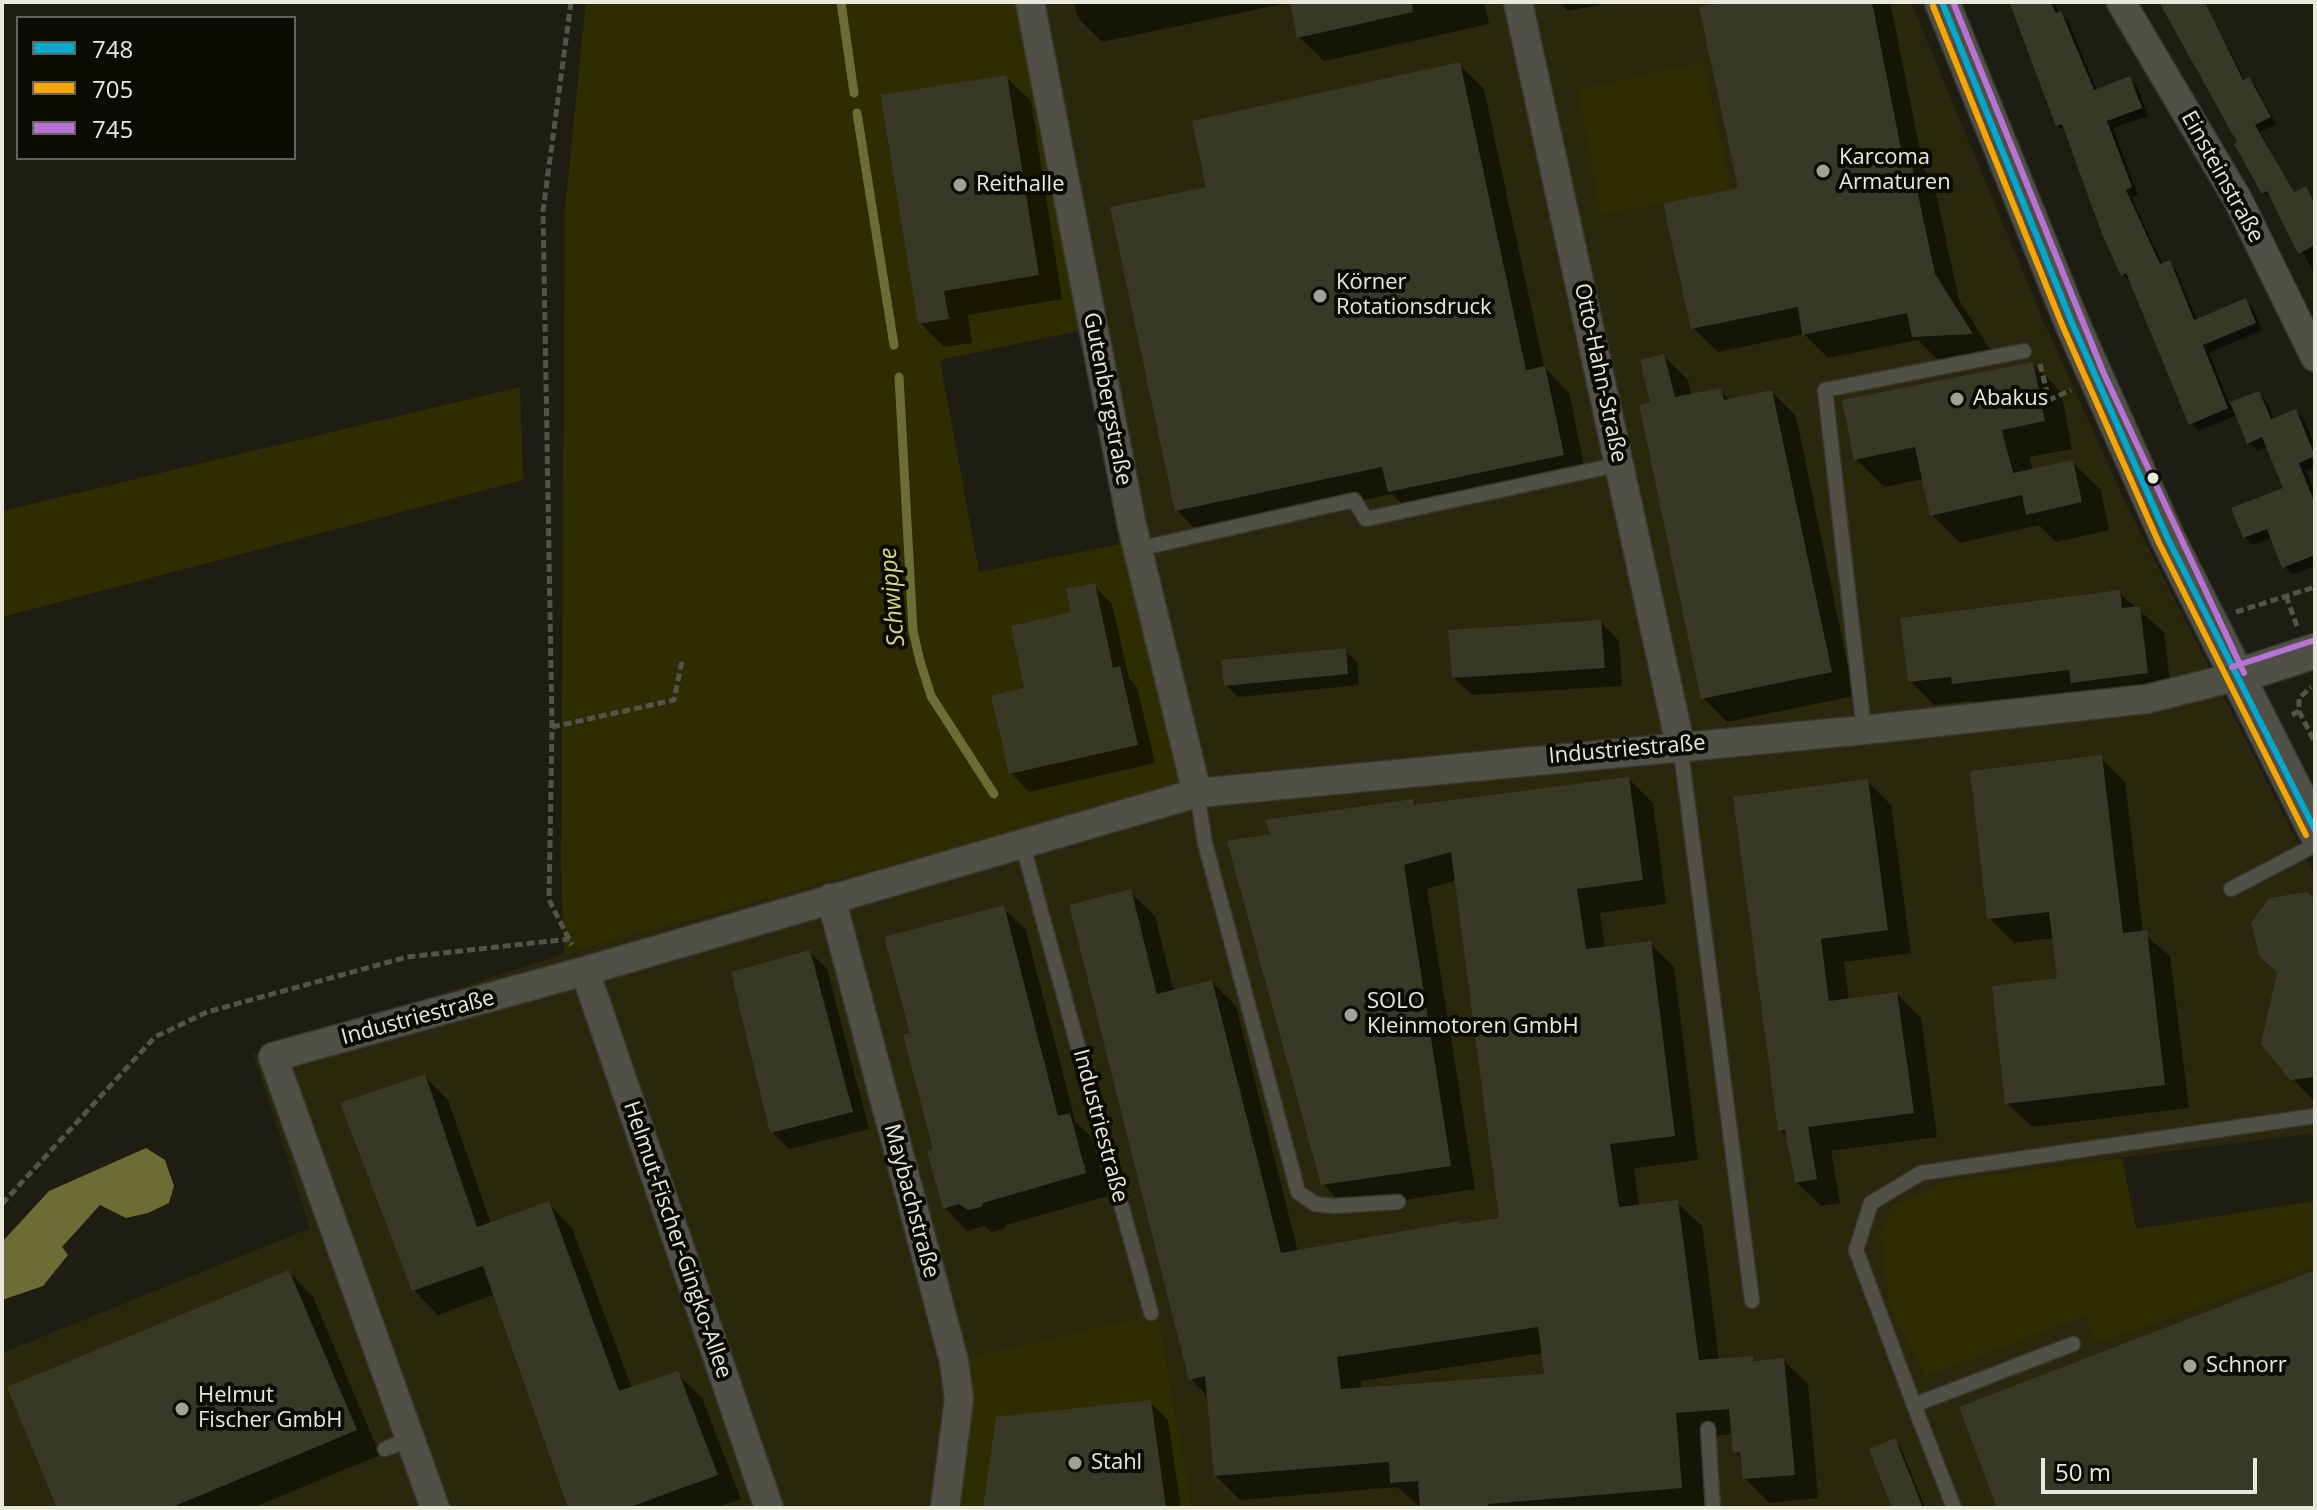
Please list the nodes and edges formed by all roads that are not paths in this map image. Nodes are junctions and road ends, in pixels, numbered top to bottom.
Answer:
1 (1030, 2) edge
2 (1518, 2) edge
3 (1942, 2) edge
4 (2121, 2) edge
5 (2024, 351) road end
6 (2315, 357) edge
7 (1621, 464) junction
8 (1138, 549) junction
9 (2315, 651) edge
10 (2235, 677) junction
11 (1864, 730) junction
12 (1680, 744) junction
13 (1197, 793) junction
14 (2315, 830) edge
15 (2315, 845) edge
16 (1023, 846) junction
17 (2231, 889) dead end
18 (831, 898) junction
19 (585, 971) junction
20 (2315, 1116) edge
21 (1398, 1202) dead end
22 (1752, 1301) dead end
23 (1151, 1313) dead end
24 (2073, 1344) dead end
25 (1914, 1405) junction
26 (1708, 1429) dead end
27 (435, 1508) edge
28 (769, 1508) edge
29 (945, 1508) edge
30 (1713, 1508) edge
31 (1954, 1508) edge

1 - 8 street, Gutenbergstraße
2 - 7 street, Otto-Hahn-Straße
3 - 10 street
4 - 6 street, Einsteinstraße
5 - 11 lane
7 - 8 lane
7 - 12 street, Otto-Hahn-Straße
8 - 13 street, Gutenbergstraße
9 - 10 street
10 - 11 street, Industriestraße
10 - 14 street
11 - 12 street, Industriestraße
12 - 13 street, Industriestraße
12 - 22 lane
13 - 16 street, Industriestraße
13 - 21 lane
15 - 17 lane
16 - 18 street, Industriestraße
16 - 23 lane, Industriestraße
18 - 19 street, Industriestraße
18 - 29 street, Maybachstraße
19 - 27 street, Industriestraße
19 - 28 street, Helmut-Fischer-Gingko-Allee
20 - 25 lane
24 - 25 lane
25 - 31 lane
26 - 30 lane

